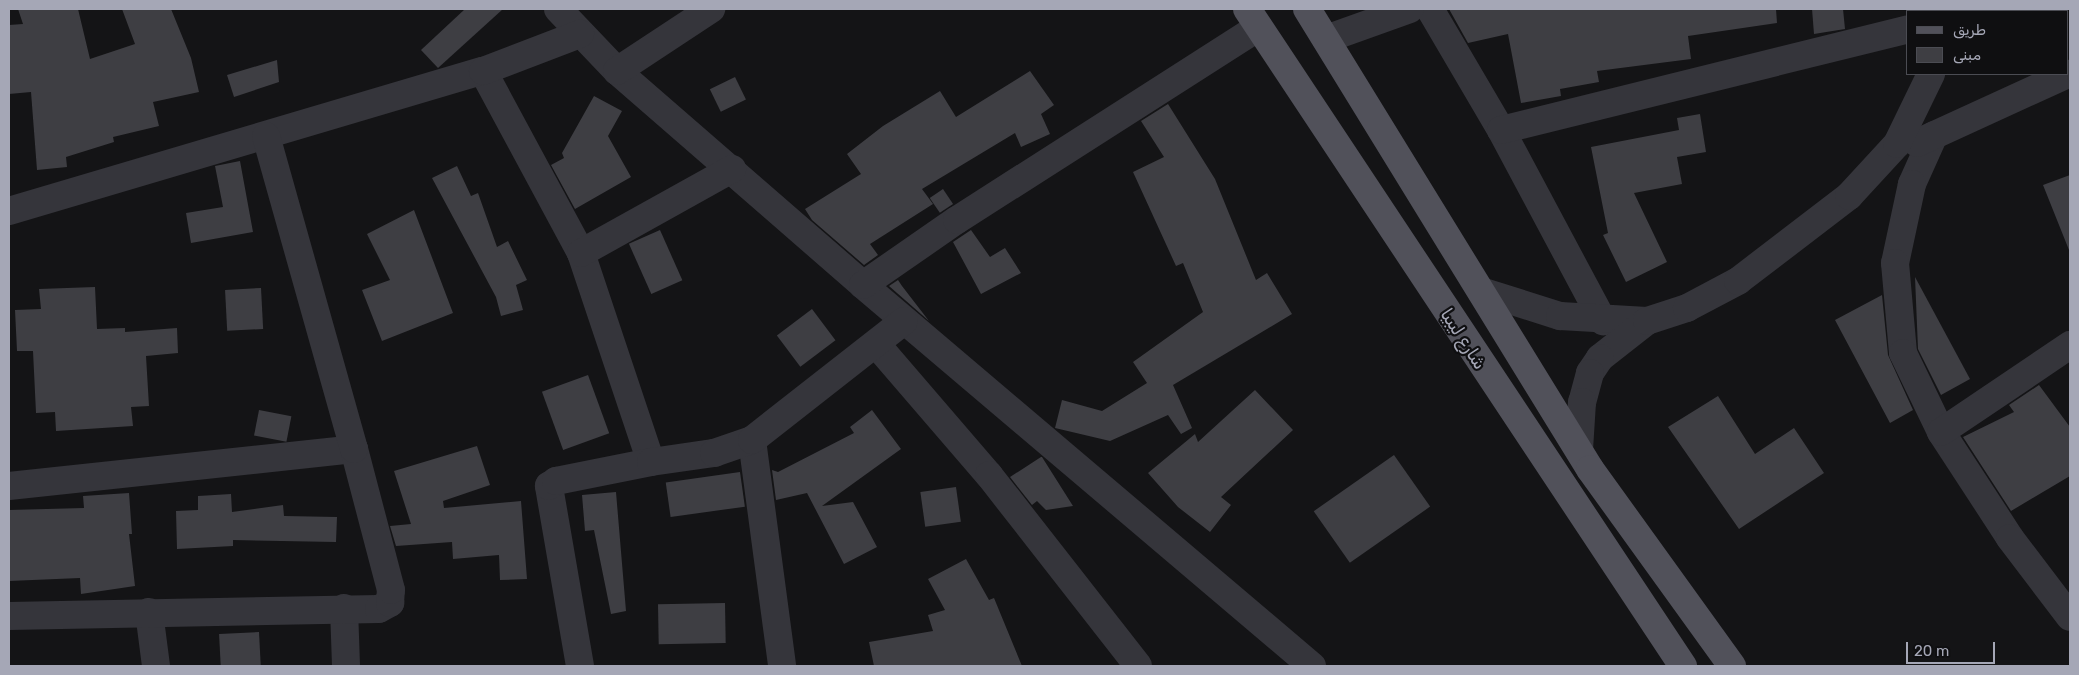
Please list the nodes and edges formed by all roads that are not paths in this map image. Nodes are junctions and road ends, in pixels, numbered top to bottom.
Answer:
1 (558, 9) edge
2 (711, 9) edge
3 (1307, 9) edge
4 (1410, 9) edge
5 (1430, 9) edge
6 (1253, 18) edge
7 (1906, 29) edge
8 (580, 34) junction
9 (1326, 40) junction
10 (483, 71) junction
11 (617, 71) junction
12 (1931, 75) edge
13 (2065, 75) edge
14 (1501, 130) junction
15 (1934, 135) junction
16 (266, 136) junction
17 (1886, 160) junction
18 (732, 169) junction
19 (9, 211) edge
20 (581, 254) junction
21 (863, 286) junction
22 (1481, 292) junction
23 (904, 321) junction
24 (1603, 321) junction
25 (1647, 321) junction
26 (877, 345) junction
27 (2070, 345) edge
28 (1941, 432) junction
29 (752, 440) junction
30 (354, 449) junction
31 (1579, 450) junction
32 (651, 462) junction
33 (9, 486) edge
34 (344, 608) junction
35 (149, 612) junction
36 (9, 616) edge
37 (2070, 617) edge
38 (156, 666) edge
39 (346, 666) edge
40 (580, 666) edge
41 (782, 666) edge
42 (1138, 666) edge
43 (1312, 666) edge
44 (1683, 666) edge
45 (1732, 666) edge

1 - 8 street
2 - 11 street
3 - 9 main road
4 - 9 street
5 - 14 street
6 - 21 street
6 - 44 main road, شارع ليبيا
7 - 14 street
8 - 10 street
8 - 11 street
9 - 22 main road
10 - 16 street
10 - 20 street
11 - 18 street
12 - 17 street
13 - 15 street
14 - 24 street
15 - 17 street
15 - 28 street
16 - 19 street
16 - 30 street
17 - 25 street
18 - 20 street
18 - 21 street
20 - 32 street
21 - 23 street
22 - 24 street
22 - 31 main road
23 - 26 street
23 - 43 street
24 - 25 street
25 - 31 street
26 - 29 street
26 - 42 street
27 - 28 street
28 - 37 street
29 - 32 street
29 - 41 street
30 - 33 street
30 - 34 street
31 - 45 main road
32 - 40 street
34 - 35 street
34 - 39 street
35 - 36 street
35 - 38 street

